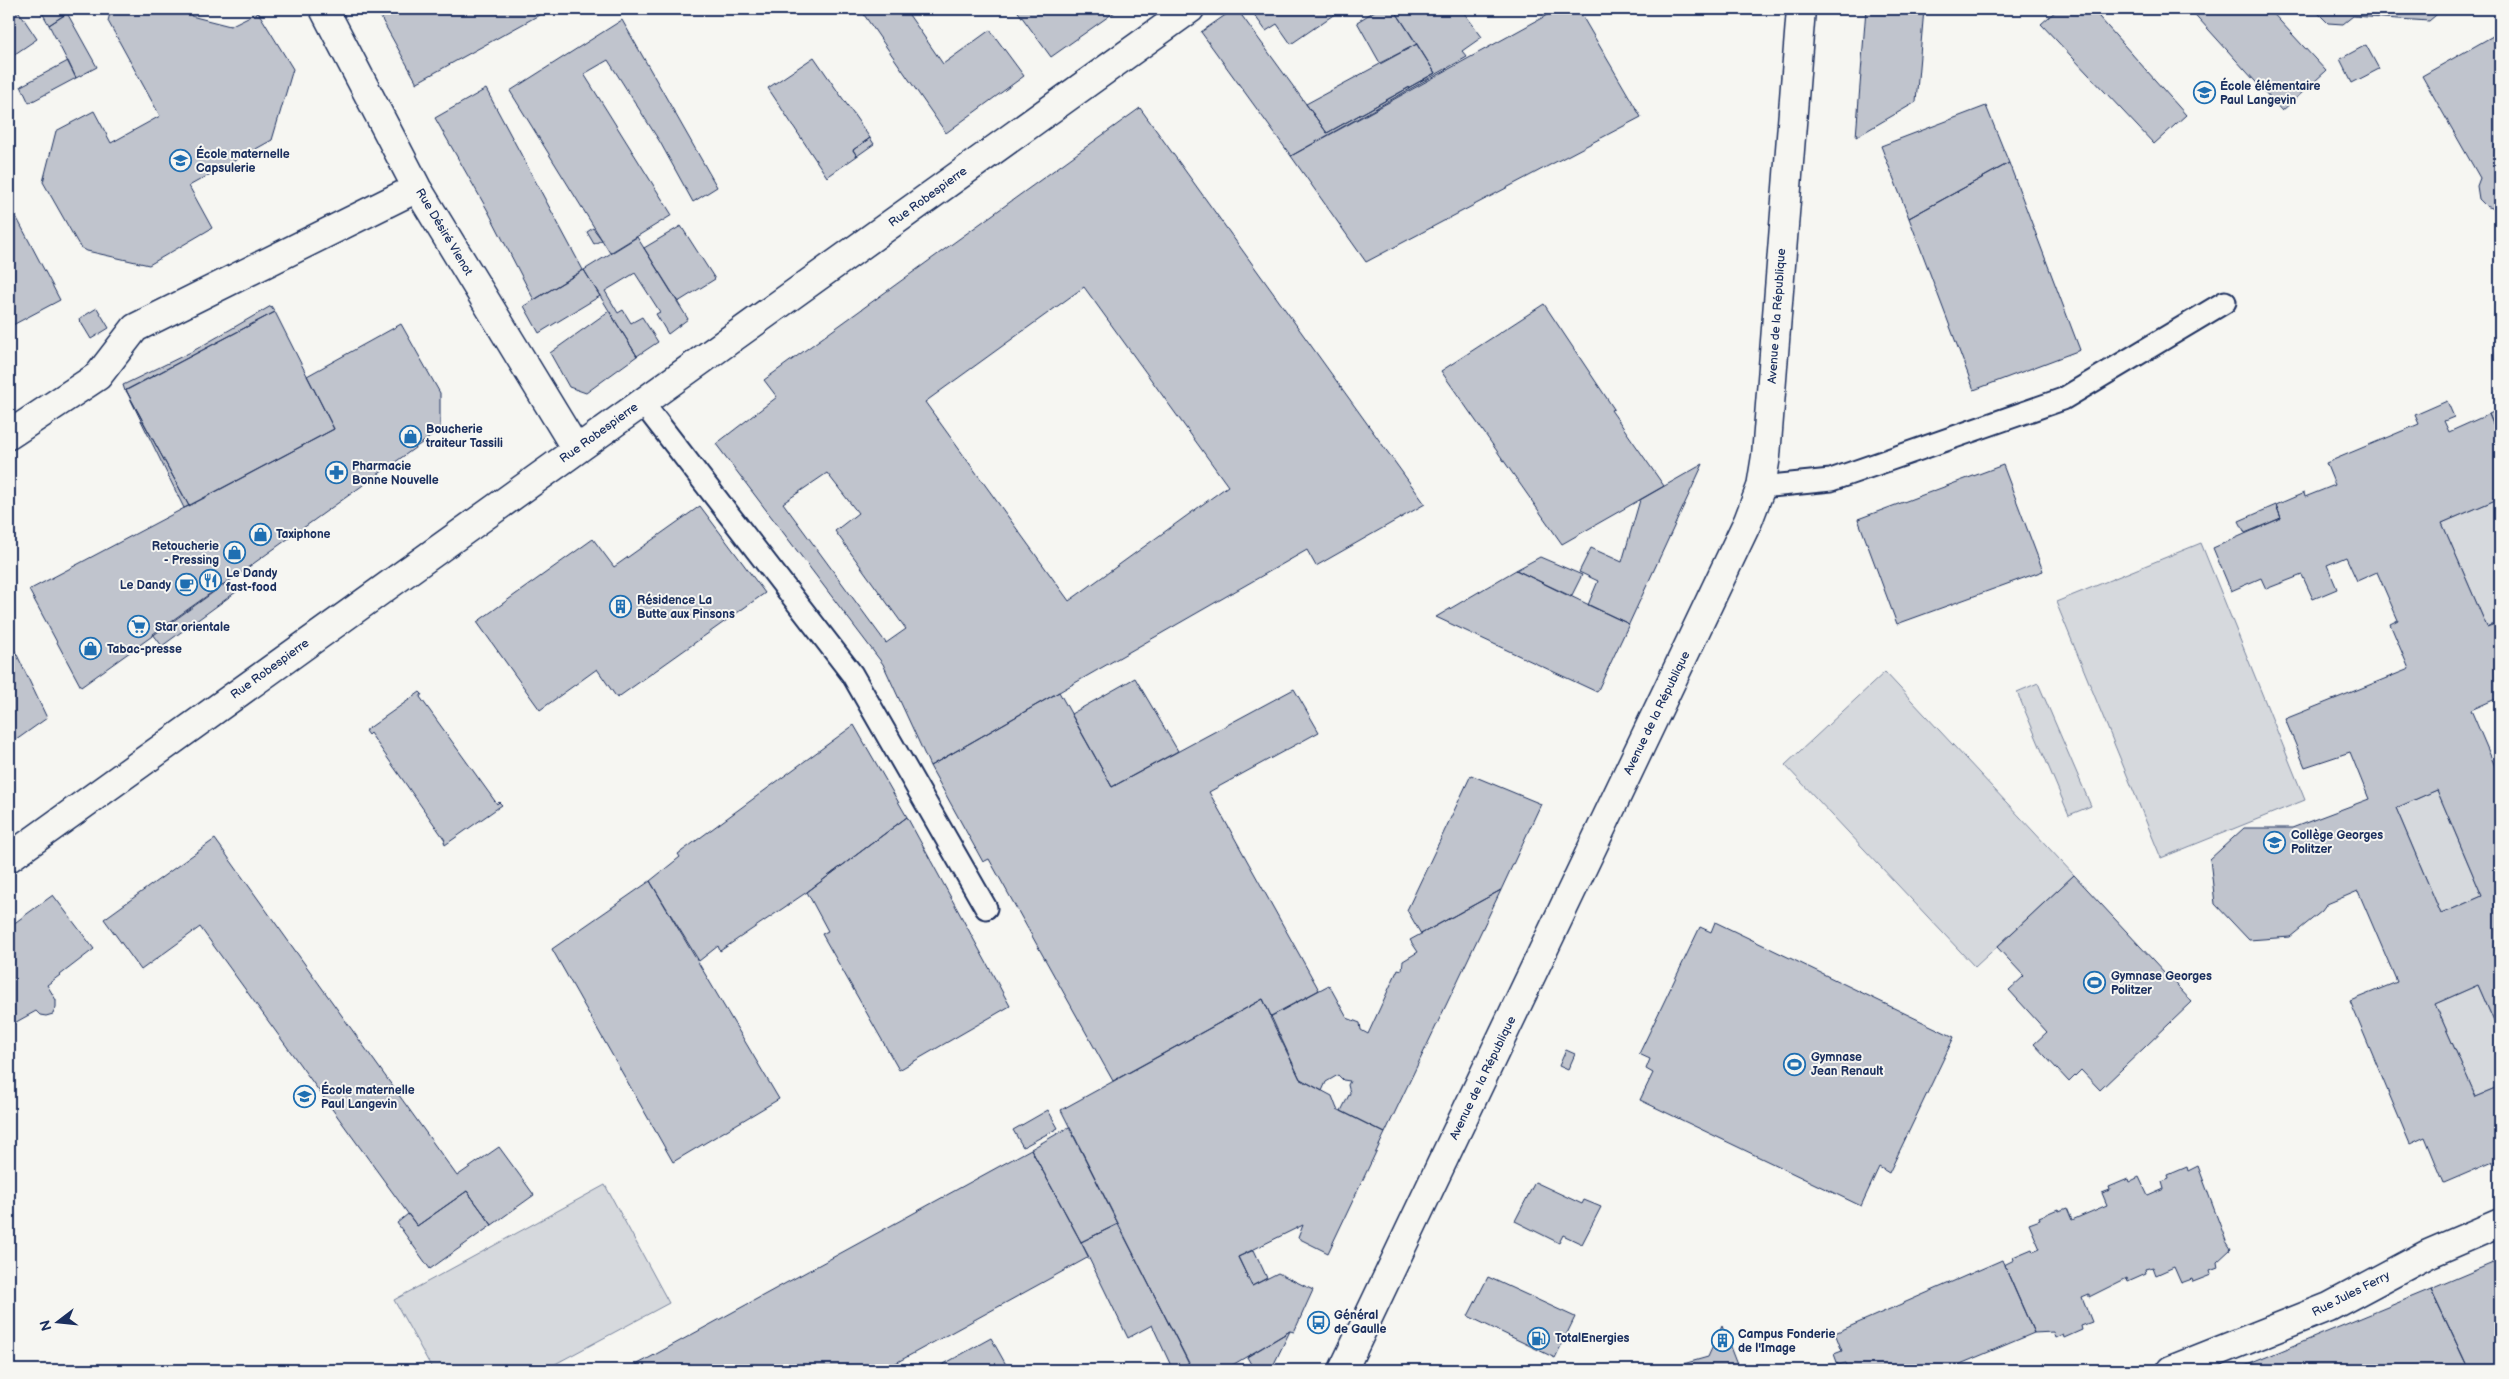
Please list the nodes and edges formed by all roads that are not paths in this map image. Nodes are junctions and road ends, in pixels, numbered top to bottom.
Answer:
1 (324, 9) edge
2 (1190, 9) edge
3 (1801, 9) edge
4 (417, 188) junction
5 (2225, 302) dead end
6 (642, 402) junction
7 (9, 435) edge
8 (576, 448) junction
9 (1761, 487) junction
10 (9, 858) edge
11 (986, 908) dead end
12 (2500, 1223) edge
13 (1343, 1370) edge
14 (2171, 1370) edge

1 - 4 street, Rue Désiré Vienot
2 - 6 street, Rue Robespierre
3 - 9 street, Avenue de la République
4 - 7 street
4 - 8 street, Rue Désiré Vienot
5 - 9 lane
6 - 8 street, Rue Robespierre
6 - 11 lane
8 - 10 street, Rue Robespierre
9 - 13 street, Avenue de la République
12 - 14 street, Rue Jules Ferry

